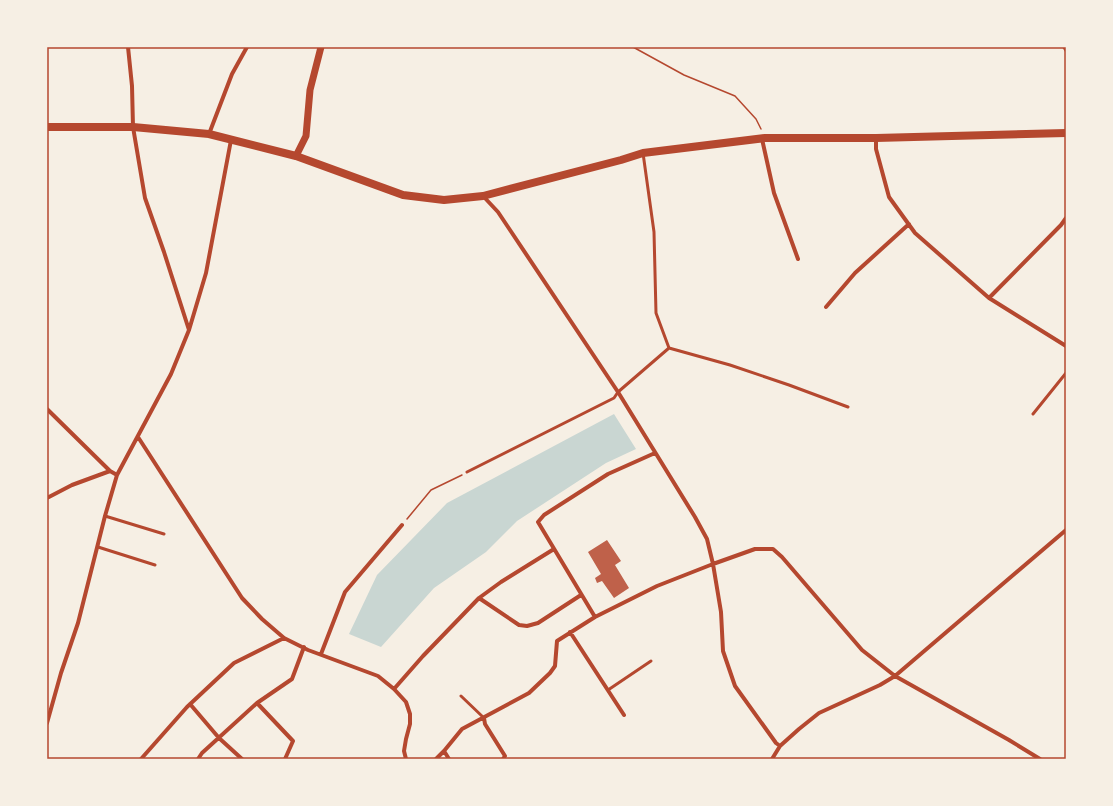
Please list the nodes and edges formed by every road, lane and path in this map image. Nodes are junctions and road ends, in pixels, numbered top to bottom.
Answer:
1 (128, 47) edge
2 (247, 47) edge
3 (321, 47) edge
4 (633, 47) edge
5 (1063, 47) edge
6 (1066, 52) edge
7 (47, 127) edge
8 (133, 127) junction
9 (1066, 133) edge
10 (209, 134) junction
11 (764, 138) junction
12 (876, 138) junction
13 (231, 139) junction
14 (643, 153) junction
15 (296, 156) junction
16 (483, 196) junction
17 (1066, 218) edge
18 (909, 224) junction
19 (798, 259) dead end
20 (989, 298) junction
21 (826, 307) dead end
22 (189, 330) junction
23 (1066, 346) edge
24 (669, 348) junction
25 (1066, 373) edge
26 (618, 392) junction
27 (848, 408) dead end
28 (47, 409) edge
29 (1033, 414) dead end
30 (138, 437) junction
31 (656, 453) junction
32 (110, 471) junction
33 (467, 472) joint
34 (117, 475) junction
35 (47, 498) edge
36 (105, 516) junction
37 (402, 526) joint
38 (1066, 530) edge
39 (164, 534) dead end
40 (98, 547) junction
41 (554, 549) junction
42 (713, 564) junction
43 (155, 565) dead end
44 (581, 595) junction
45 (479, 598) junction
46 (595, 617) junction
47 (570, 632) junction
48 (284, 638) junction
49 (304, 647) junction
50 (321, 654) junction
51 (651, 661) dead end
52 (895, 676) junction
53 (394, 689) junction
54 (608, 690) junction
55 (461, 696) dead end
56 (257, 703) junction
57 (190, 704) junction
58 (624, 714) dead end
59 (484, 718) junction
60 (47, 723) edge
61 (219, 738) junction
62 (780, 746) junction
63 (444, 752) junction
64 (141, 759) edge
65 (198, 759) edge
66 (242, 759) edge
67 (285, 759) edge
68 (406, 759) edge
69 (436, 759) edge
70 (448, 759) edge
71 (503, 759) edge
72 (772, 759) edge
73 (1040, 759) edge

1 - 8 street
2 - 10 street
3 - 15 street
4 - 11 path
5 - 6 path
7 - 8 main road
8 - 10 main road
8 - 22 street
9 - 12 main road
10 - 13 main road
11 - 12 main road
11 - 14 main road
11 - 19 street
12 - 18 street
13 - 15 main road
13 - 22 street
14 - 16 main road
14 - 24 lane
15 - 16 main road
16 - 26 street
17 - 20 street
18 - 20 street
18 - 21 street
20 - 23 street
22 - 30 street
24 - 26 lane
24 - 27 lane
25 - 29 lane
26 - 31 street
26 - 33 lane
28 - 32 street
30 - 34 street
30 - 48 street
31 - 41 street
31 - 42 street
32 - 34 street
32 - 35 street
33 - 37 path
34 - 36 street
36 - 39 lane
36 - 40 street
37 - 50 street
38 - 52 street
40 - 43 lane
40 - 60 street
41 - 44 street
41 - 45 street
42 - 46 street
42 - 52 street
42 - 62 street
44 - 45 street
44 - 46 street
45 - 53 street
46 - 47 street
47 - 54 street
47 - 59 street
48 - 49 street
48 - 57 street
49 - 50 street
49 - 56 street
50 - 53 street
51 - 54 lane
52 - 62 street
52 - 73 street
53 - 68 street
54 - 58 street
55 - 59 lane
56 - 61 street
56 - 67 street
57 - 61 street
57 - 64 street
59 - 63 street
59 - 71 street
61 - 65 street
61 - 66 street
62 - 72 street
63 - 69 street
63 - 70 street

